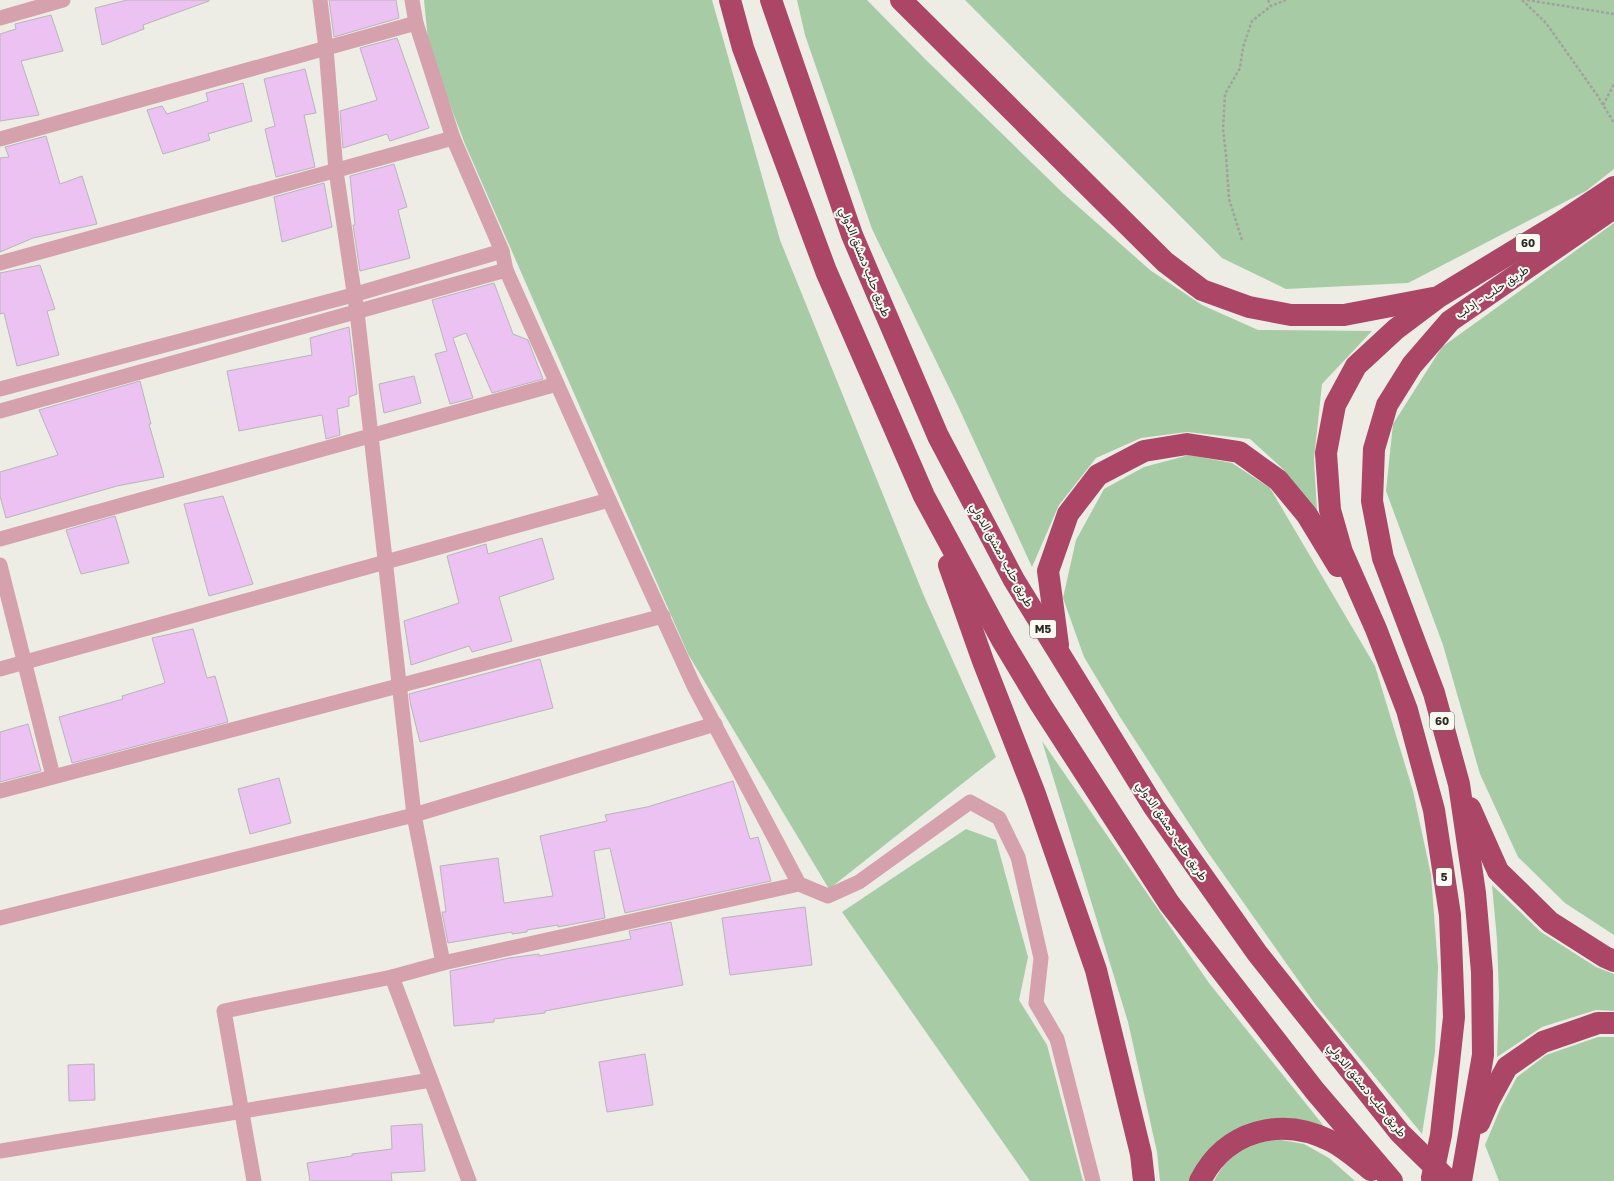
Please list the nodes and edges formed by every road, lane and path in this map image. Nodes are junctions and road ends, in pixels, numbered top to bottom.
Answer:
1 (63, 0) edge
2 (320, 0) edge
3 (412, 0) edge
4 (730, 0) edge
5 (771, 0) edge
6 (901, 0) edge
7 (1268, 0) edge
8 (1286, 0) edge
9 (1522, 0) edge
10 (1527, 0) edge
11 (1271, 6) junction
12 (1614, 14) edge
13 (0, 18) edge
14 (416, 23) junction
15 (326, 48) junction
16 (1614, 84) edge
17 (1603, 105) junction
18 (1614, 123) edge
19 (453, 138) junction
20 (0, 139) edge
21 (336, 170) junction
22 (1614, 187) edge
23 (1614, 208) edge
24 (1242, 240) dead end
25 (502, 252) junction
26 (0, 263) edge
27 (506, 270) junction
28 (353, 295) junction
29 (1440, 296) junction
30 (356, 312) junction
31 (557, 384) junction
32 (0, 389) edge
33 (0, 411) edge
34 (371, 436) junction
35 (924, 496) junction
36 (609, 500) junction
37 (0, 539) edge
38 (386, 562) junction
39 (0, 565) edge
40 (662, 616) junction
41 (1376, 629) junction
42 (1059, 654) junction
43 (24, 662) junction
44 (0, 669) edge
45 (400, 686) junction
46 (715, 724) junction
47 (54, 776) junction
48 (1459, 784) junction
49 (0, 790) edge
50 (414, 815) junction
51 (799, 884) junction
52 (0, 918) edge
53 (1614, 961) edge
54 (443, 963) junction
55 (392, 977) junction
56 (1614, 1023) edge
57 (431, 1080) junction
58 (242, 1111) junction
59 (0, 1151) edge
60 (1466, 1151) junction
61 (254, 1181) edge
62 (469, 1181) edge
63 (1092, 1181) edge
64 (1144, 1181) edge
65 (1200, 1181) edge
66 (1385, 1181) edge
67 (1392, 1181) edge
68 (1432, 1181) edge
69 (1449, 1181) edge
70 (1461, 1181) edge

1 - 13 street
2 - 15 street
3 - 14 street
4 - 35 highway
5 - 42 highway, طريق حلب دمشق الدولي / M5
6 - 29 highway
7 - 11 path
8 - 11 path
9 - 17 path
10 - 12 path
11 - 24 path
14 - 15 street
14 - 19 street
15 - 20 street
15 - 21 street
16 - 17 path
17 - 18 path
19 - 21 street
19 - 25 street
21 - 26 street
21 - 28 street
22 - 29 highway, 60
23 - 48 highway, طريق حلب - إدلب / 60
25 - 27 street
25 - 28 street
27 - 30 street
27 - 31 street
28 - 30 street
28 - 32 street
29 - 41 highway, 60
30 - 33 street
30 - 34 street
31 - 34 street
31 - 36 street
34 - 37 street
34 - 38 street
35 - 64 highway
35 - 67 highway
36 - 38 street
36 - 40 street
38 - 43 street
38 - 45 street
39 - 43 street
40 - 45 street
40 - 46 street
41 - 42 highway
41 - 68 highway, 5
42 - 69 highway, طريق حلب دمشق الدولي / M5
43 - 44 street
43 - 47 street
45 - 47 street
45 - 50 street
46 - 50 street
46 - 51 street
47 - 49 street
48 - 53 highway
48 - 60 highway, 60
50 - 52 street
50 - 54 street
51 - 54 street
51 - 63 street
54 - 55 street
55 - 57 street
55 - 58 street
56 - 60 highway
57 - 58 street
57 - 62 street
58 - 59 street
58 - 61 street
60 - 70 highway
65 - 66 highway

